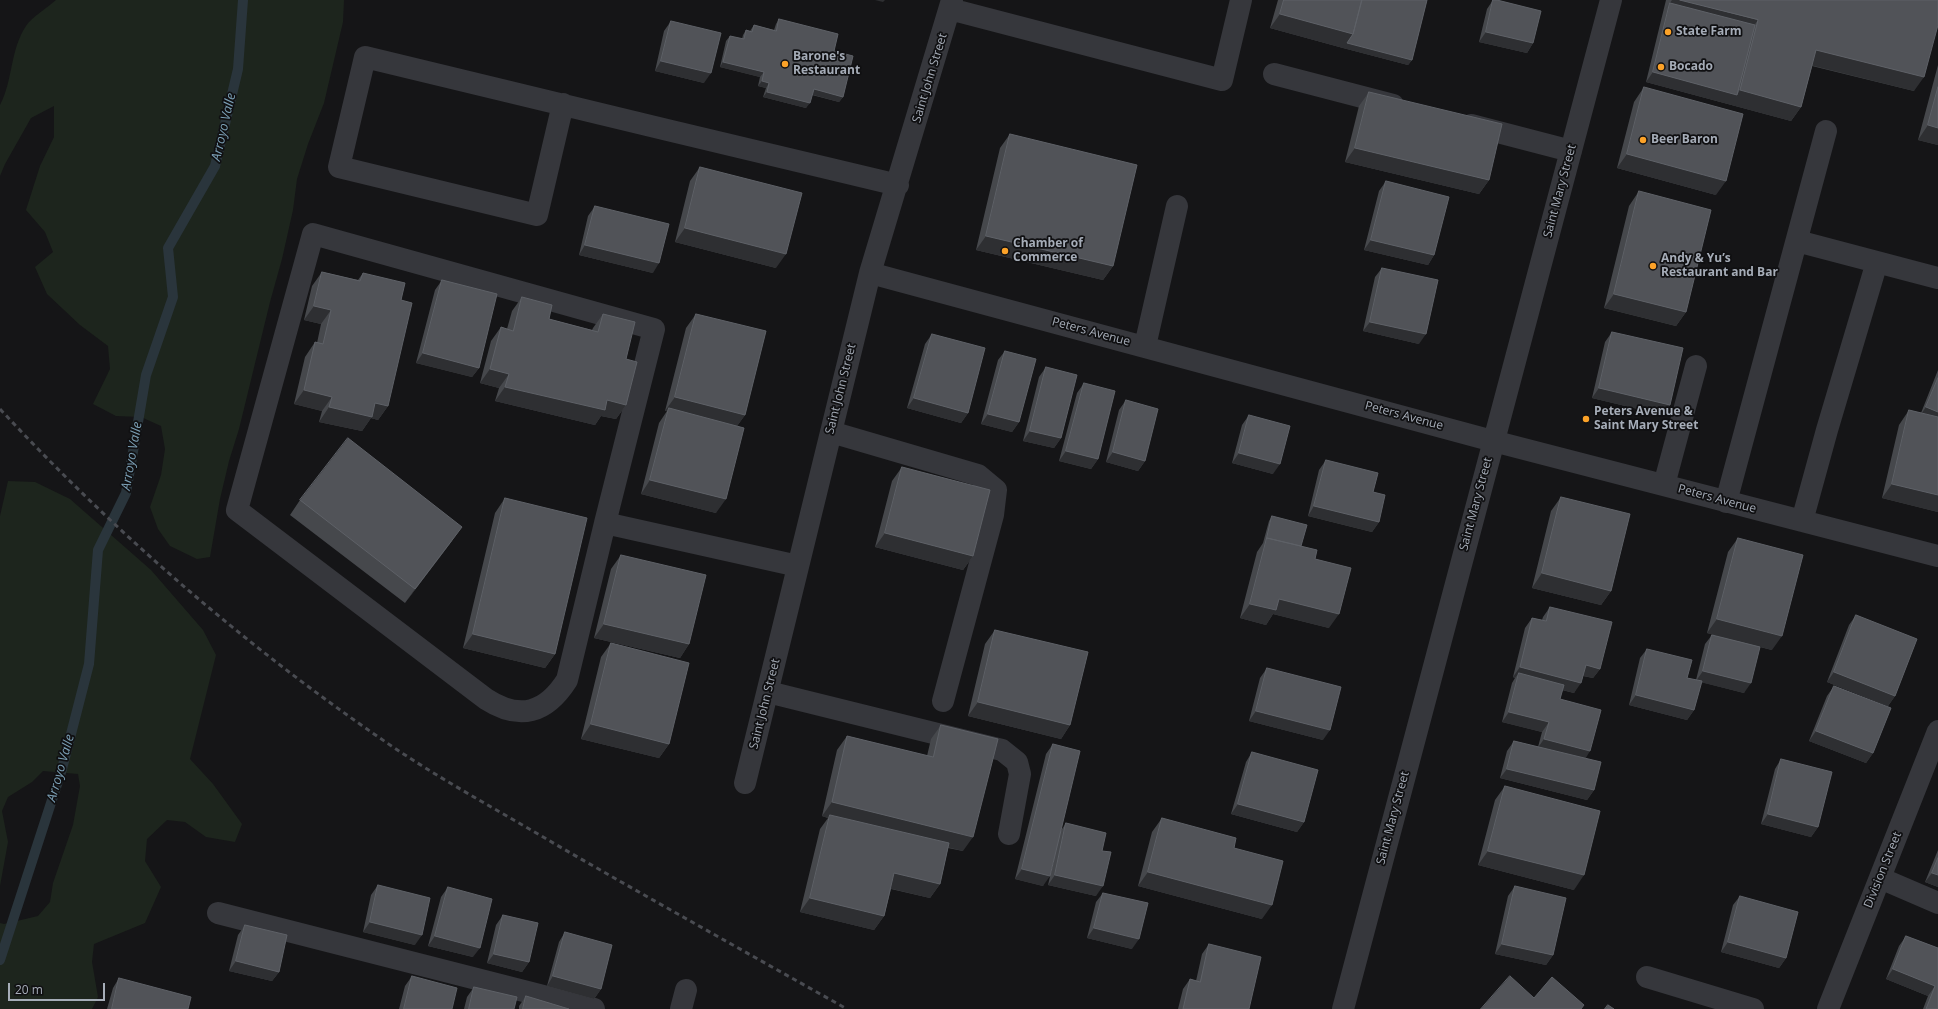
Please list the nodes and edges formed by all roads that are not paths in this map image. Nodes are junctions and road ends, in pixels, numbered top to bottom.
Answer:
1 (1241, 0) edge
2 (1611, 0) edge
3 (951, 4) edge
4 (1274, 74) dead end
5 (563, 104) junction
6 (1412, 110) edge
7 (1450, 120) edge
8 (1826, 131) dead end
9 (1571, 151) junction
10 (898, 185) junction
11 (1178, 206) dead end
12 (1797, 241) junction
13 (1877, 262) junction
14 (870, 273) junction
15 (1938, 278) edge
16 (1145, 346) junction
17 (1696, 366) dead end
18 (831, 432) junction
19 (1493, 441) junction
20 (1664, 485) junction
21 (1726, 502) junction
22 (1802, 521) junction
23 (605, 523) junction
24 (1938, 556) edge
25 (798, 566) junction
26 (768, 692) junction
27 (943, 701) dead end
28 (1938, 731) edge
29 (745, 783) dead end
30 (1009, 834) dead end
31 (1880, 878) junction
32 (1938, 902) edge
33 (218, 913) dead end
34 (1647, 977) dead end
35 (594, 1009) edge
36 (1343, 1009) edge
37 (1753, 1009) edge
38 (1828, 1009) edge

1 - 3 street
2 - 9 street, Saint Mary Street
3 - 10 street, Saint John Street
4 - 6 street
5 - 5 street
5 - 10 street
7 - 9 street
8 - 12 street
9 - 19 street, Saint Mary Street
10 - 14 street, Saint John Street
11 - 16 street
12 - 13 street
12 - 21 street
13 - 15 street
13 - 22 street
14 - 16 street, Peters Avenue
14 - 18 street, Saint John Street
16 - 19 street, Peters Avenue
17 - 20 street
18 - 25 street, Saint John Street
18 - 27 street
19 - 20 street, Peters Avenue
19 - 36 street, Saint Mary Street
20 - 21 street, Peters Avenue
21 - 22 street, Peters Avenue
22 - 24 street, Peters Avenue
23 - 23 street
23 - 25 street
25 - 26 street, Saint John Street
26 - 29 street, Saint John Street
26 - 30 street
28 - 31 street, Division Street
31 - 32 street
31 - 38 street, Division Street
33 - 35 street
34 - 37 street

